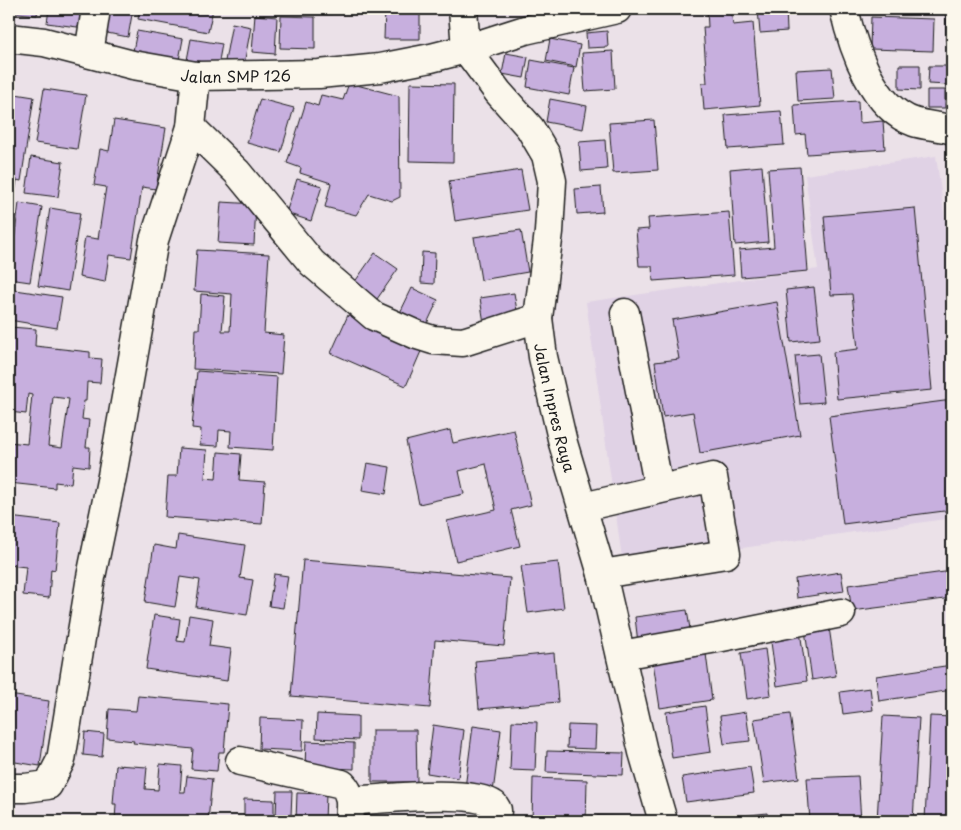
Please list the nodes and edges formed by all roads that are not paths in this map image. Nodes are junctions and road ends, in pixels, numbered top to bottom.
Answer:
1 (96, 9) edge
2 (463, 9) edge
3 (618, 9) edge
4 (844, 9) edge
5 (9, 38) edge
6 (466, 49) junction
7 (89, 53) junction
8 (196, 76) junction
9 (191, 127) junction
10 (952, 130) edge
11 (625, 313) dead end
12 (538, 318) junction
13 (659, 489) junction
14 (582, 507) junction
15 (602, 574) junction
16 (841, 613) dead end
17 (621, 655) junction
18 (240, 761) dead end
19 (9, 788) edge
20 (350, 811) edge
21 (496, 821) edge
22 (663, 821) edge

1 - 7 street
2 - 6 street
3 - 6 street, Jalan SMP 126
4 - 10 street
5 - 7 street, Jalan SMP 126
6 - 8 street, Jalan SMP 126
6 - 12 street, Jalan Inpres Raya
7 - 8 street, Jalan SMP 126
8 - 9 street
9 - 12 street
9 - 19 street
11 - 13 street
12 - 14 street, Jalan Inpres Raya
13 - 14 street
13 - 15 street
14 - 15 street, Jalan Inpres Raya
15 - 17 street, Jalan Inpres Raya
16 - 17 street
17 - 22 street, Jalan Inpres Raya
18 - 20 street
20 - 21 street

